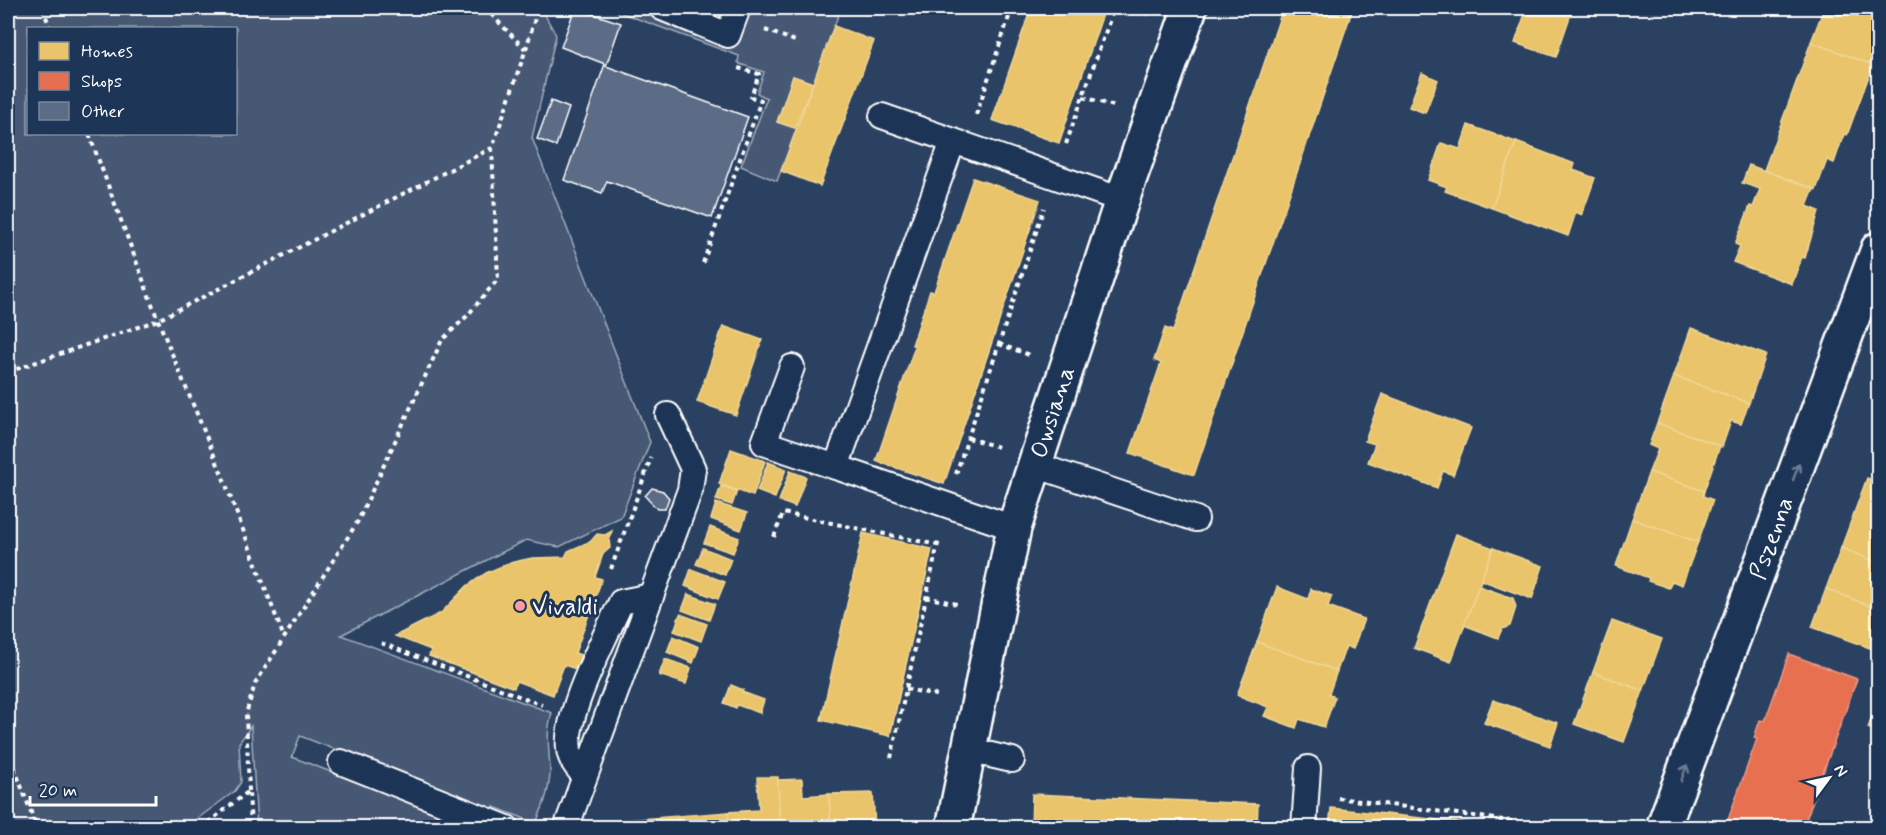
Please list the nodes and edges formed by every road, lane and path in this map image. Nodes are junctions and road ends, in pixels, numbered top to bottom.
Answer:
1 (43, 8) edge
2 (485, 8) edge
3 (537, 8) edge
4 (662, 8) edge
5 (738, 8) edge
6 (1012, 8) edge
7 (1114, 8) edge
8 (1190, 8) edge
9 (50, 27) edge
10 (761, 28) dead end
11 (798, 42) dead end
12 (526, 49) junction
13 (733, 66) dead end
14 (1083, 97) junction
15 (1122, 109) dead end
16 (882, 116) dead end
17 (89, 135) edge
18 (959, 143) junction
19 (492, 148) junction
20 (1055, 176) junction
21 (1122, 200) junction
22 (1878, 249) edge
23 (703, 263) dead end
24 (158, 320) junction
25 (999, 344) junction
26 (1037, 358) dead end
27 (792, 367) dead end
28 (8, 372) edge
29 (668, 415) dead end
30 (968, 438) junction
31 (1007, 449) dead end
32 (1035, 465) junction
33 (837, 467) junction
34 (945, 505) junction
35 (1196, 519) dead end
36 (1014, 528) junction
37 (774, 537) dead end
38 (938, 545) junction
39 (651, 596) junction
40 (926, 597) junction
41 (966, 606) dead end
42 (284, 636) junction
43 (381, 643) dead end
44 (906, 689) junction
45 (947, 697) dead end
46 (549, 708) dead end
47 (969, 750) junction
48 (8, 751) edge
49 (891, 758) dead end
50 (1012, 760) dead end
51 (341, 762) dead end
52 (1308, 768) dead end
53 (584, 776) junction
54 (249, 791) junction
55 (1332, 797) dead end
56 (37, 828) edge
57 (201, 828) edge
58 (251, 828) edge
59 (507, 828) edge
60 (566, 828) edge
61 (953, 828) edge
62 (1304, 828) edge
63 (1563, 828) edge
64 (1664, 828) edge

1 - 9 path
2 - 12 path
3 - 12 path
4 - 5 lane
6 - 18 path
7 - 14 path
8 - 21 street, Owsiana
10 - 11 path
12 - 19 path
13 - 23 path
14 - 15 path
14 - 20 path
16 - 18 lane
17 - 24 path
18 - 20 lane
18 - 33 lane
19 - 24 path
19 - 42 path
20 - 21 lane
20 - 25 path
21 - 32 street, Owsiana
64 -> 22 street, Pszenna
24 - 28 path
24 - 42 path
25 - 26 path
25 - 30 path
27 - 33 lane
29 - 39 lane
30 - 31 path
30 - 34 path
32 - 35 lane
32 - 36 street, Owsiana
33 - 34 lane
34 - 36 lane
34 - 38 path
36 - 47 street, Owsiana
37 - 38 path
38 - 40 path
39 - 53 lane
39 - 53 lane
40 - 41 path
40 - 44 path
42 - 54 path
43 - 46 path
44 - 45 path
44 - 49 path
47 - 50 lane
47 - 61 street, Owsiana
48 - 56 path
51 - 59 lane
52 - 62 lane
53 - 60 lane
54 - 57 path
54 - 58 path
55 - 63 path

